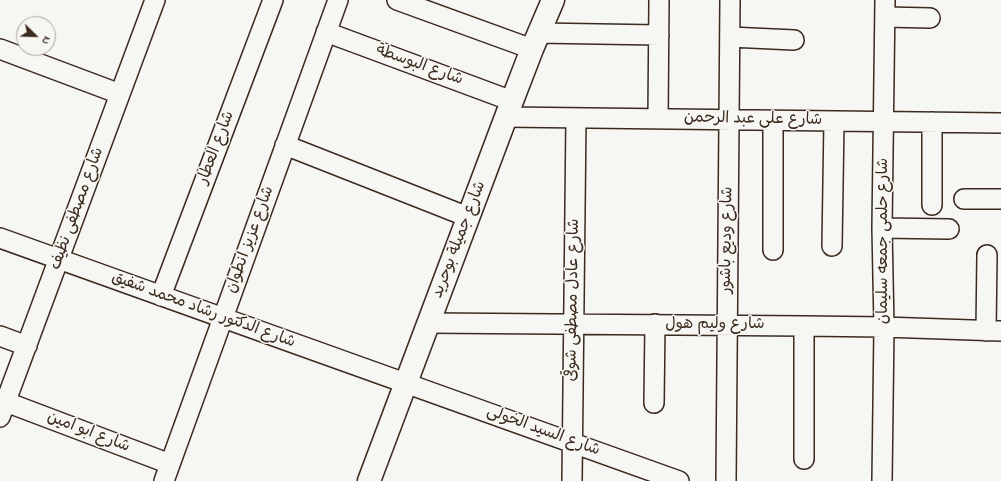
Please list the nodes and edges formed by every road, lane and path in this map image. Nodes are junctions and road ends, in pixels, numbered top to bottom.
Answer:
1 (155, 0) edge
2 (274, 0) edge
3 (338, 0) edge
4 (397, 0) edge
5 (553, 0) edge
6 (659, 0) edge
7 (730, 0) edge
8 (885, 8) edge
9 (930, 18) dead end
10 (326, 32) junction
11 (659, 35) junction
12 (730, 37) junction
13 (794, 40) dead end
14 (535, 41) junction
15 (0, 49) edge
16 (120, 94) junction
17 (509, 109) junction
18 (576, 118) junction
19 (658, 119) junction
20 (729, 120) junction
21 (773, 121) junction
22 (834, 121) junction
23 (883, 122) junction
24 (932, 122) junction
25 (1001, 123) edge
26 (285, 145) junction
27 (964, 199) dead end
28 (1001, 200) edge
29 (932, 205) dead end
30 (468, 217) junction
31 (882, 228) junction
32 (949, 229) dead end
33 (0, 238) edge
34 (832, 246) dead end
35 (774, 250) dead end
36 (987, 255) dead end
37 (59, 259) junction
38 (161, 296) junction
39 (223, 318) junction
40 (428, 323) junction
41 (574, 324) junction
42 (655, 324) junction
43 (727, 324) junction
44 (804, 326) junction
45 (884, 327) junction
46 (993, 331) edge
47 (0, 336) edge
48 (27, 346) junction
49 (406, 383) junction
50 (654, 404) dead end
51 (3, 410) edge
52 (572, 442) junction
53 (804, 459) dead end
54 (167, 473) edge
55 (369, 481) edge
56 (572, 481) edge
57 (679, 481) edge
58 (726, 481) edge
59 (882, 481) edge

1 - 16 street, شارع مصطفى نظيف
2 - 38 street, شارع العطار
3 - 10 street, شارع عزيز انطوان
4 - 14 street
5 - 14 main road, شارع جميلة بوحريد
6 - 11 street
7 - 12 street, شارع وديع باشور
8 - 9 street
8 - 23 street, شارع حلمى جمعه سليمان
10 - 17 street, شارع البوسطة
10 - 26 street, شارع عزيز انطوان
11 - 14 street
11 - 19 street
12 - 13 street
12 - 20 street, شارع وديع باشور
14 - 17 main road, شارع جميلة بوحريد
15 - 16 street
16 - 37 street, شارع مصطفى نظيف
17 - 18 street, شارع على عبد الرحمن
17 - 30 main road, شارع جميلة بوحريد
18 - 19 street, شارع على عبد الرحمن
18 - 41 street, شارع عادل مصطفى شوقى
19 - 20 street, شارع على عبد الرحمن
20 - 21 street, شارع على عبد الرحمن
20 - 43 street, شارع وديع باشور
21 - 22 street, شارع على عبد الرحمن
21 - 35 street
22 - 23 street, شارع على عبد الرحمن
22 - 34 street
23 - 24 street, شارع على عبد الرحمن
23 - 31 street, شارع حلمى جمعه سليمان
24 - 25 street, شارع على عبد الرحمن
24 - 29 street
26 - 30 street
26 - 39 street, شارع عزيز انطوان
27 - 28 street
30 - 40 main road, شارع جميلة بوحريد
31 - 32 street
31 - 45 street, شارع حلمى جمعه سليمان
33 - 37 street, شارع الدكتور رشاد محمد شفيق
36 - 46 street
37 - 38 street, شارع الدكتور رشاد محمد شفيق
37 - 48 street, شارع مصطفى نظيف
38 - 39 street, شارع الدكتور رشاد محمد شفيق
39 - 49 street, شارع الدكتور رشاد محمد شفيق
39 - 54 street, شارع عزيز انطوان
40 - 41 street, شارع وليم هول
40 - 49 main road, شارع جميلة بوحريد
41 - 42 street, شارع وليم هول
41 - 52 street, شارع عادل مصطفى شوقى
42 - 43 street, شارع وليم هول
42 - 50 street
43 - 44 street, شارع وليم هول
43 - 58 street, شارع وديع باشور
44 - 45 street, شارع وليم هول
44 - 53 street
45 - 46 street, شارع وليم هول
45 - 59 street, شارع حلمى جمعه سليمان
47 - 48 street
48 - 51 street, شارع مصطفى نظيف
49 - 52 street, شارع السيد الخولى
49 - 55 main road, شارع جميلة بوحريد
51 - 54 street, شارع ابو امين
52 - 56 street, شارع عادل مصطفى شوقى
52 - 57 street, شارع السيد الخولى

